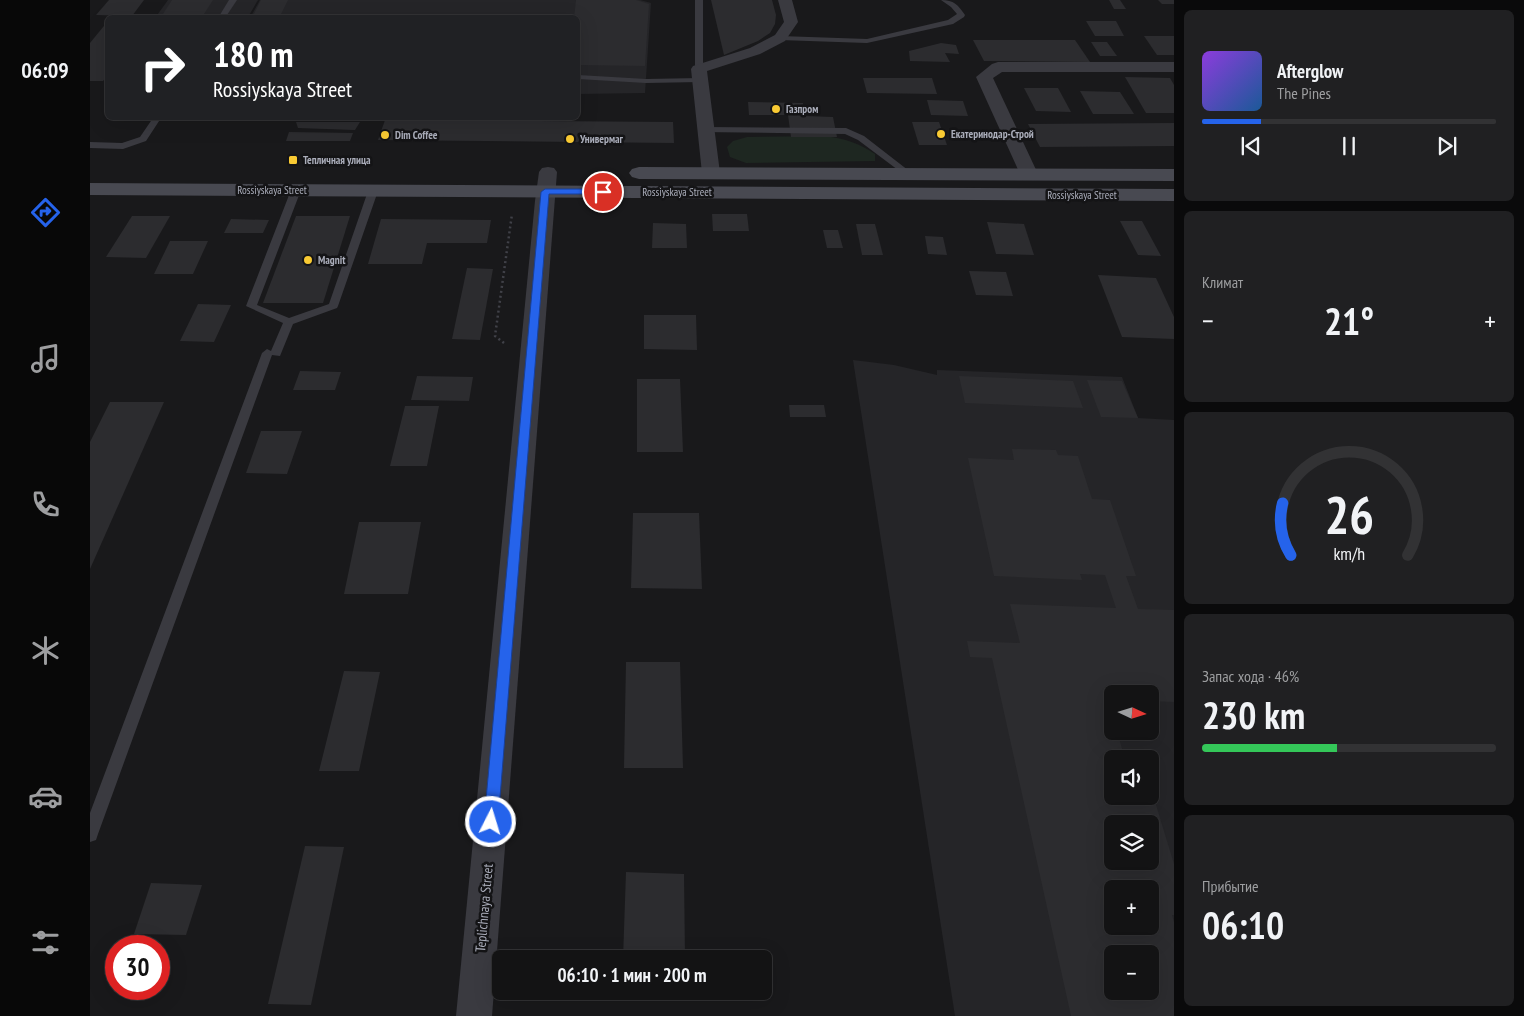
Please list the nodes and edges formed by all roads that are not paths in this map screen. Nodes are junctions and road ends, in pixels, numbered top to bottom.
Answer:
1 (233, 0) edge
2 (699, 0) edge
3 (785, 0) edge
4 (945, 0) edge
5 (224, 15) edge
6 (780, 38) junction
7 (1174, 67) edge
8 (699, 75) junction
9 (580, 77) edge
10 (156, 120) edge
11 (704, 130) junction
12 (90, 145) edge
13 (526, 172) dead end
14 (625, 173) dead end
15 (711, 173) junction
16 (909, 174) junction
17 (1029, 174) junction
18 (1174, 175) edge
19 (554, 179) junction
20 (90, 189) edge
21 (296, 190) junction
22 (372, 190) junction
23 (1174, 195) edge
24 (289, 322) junction
25 (90, 834) edge
26 (474, 1016) edge

1 - 5 lane
2 - 8 lane
3 - 6 street
4 - 6 lane
6 - 8 street
7 - 17 street
8 - 9 lane
8 - 11 street
10 - 12 lane
11 - 15 street
11 - 16 lane
13 - 19 main road, Rossiyskaya Street
14 - 15 main road, Rossiyskaya Street
15 - 16 main road, Rossiyskaya Street
16 - 17 main road, Rossiyskaya Street
17 - 18 main road, Rossiyskaya Street
19 - 22 main road, Rossiyskaya Street
19 - 23 main road, Rossiyskaya Street
19 - 26 street, Teplichnaya Street
20 - 21 main road, Rossiyskaya Street
21 - 22 main road, Rossiyskaya Street
21 - 24 lane
22 - 24 lane
24 - 25 lane

